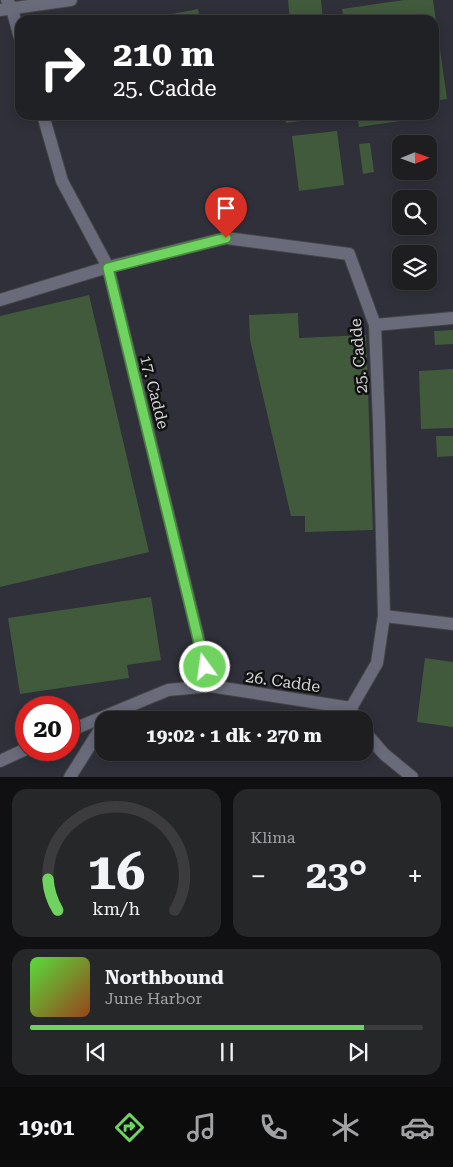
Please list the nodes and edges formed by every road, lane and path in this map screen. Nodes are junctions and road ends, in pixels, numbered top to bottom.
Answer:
1 (71, 0) edge
2 (6, 7) edge
3 (15, 27) edge
4 (44, 120) edge
5 (108, 268) junction
6 (0, 300) edge
7 (453, 318) edge
8 (375, 325) junction
9 (384, 616) junction
10 (453, 624) edge
11 (210, 686) junction
12 (351, 708) junction
13 (122, 711) edge
14 (352, 711) edge
15 (95, 722) edge
16 (80, 727) edge
17 (95, 736) edge
18 (373, 741) edge
19 (15, 755) edge
20 (0, 761) edge
21 (70, 777) edge
22 (412, 777) edge

1 - 2 lane
2 - 3 lane
4 - 5 lane, 17. Cadde
5 - 6 lane
5 - 8 lane, 25. Cadde
5 - 11 lane, 17. Cadde
7 - 8 lane
8 - 9 lane, 25. Cadde
9 - 10 lane
9 - 12 lane, 25. Cadde
11 - 12 lane, 26. Cadde
11 - 13 lane, 26. Cadde
12 - 14 lane
15 - 16 lane, 26. Cadde
17 - 21 lane
18 - 22 lane
19 - 20 lane

